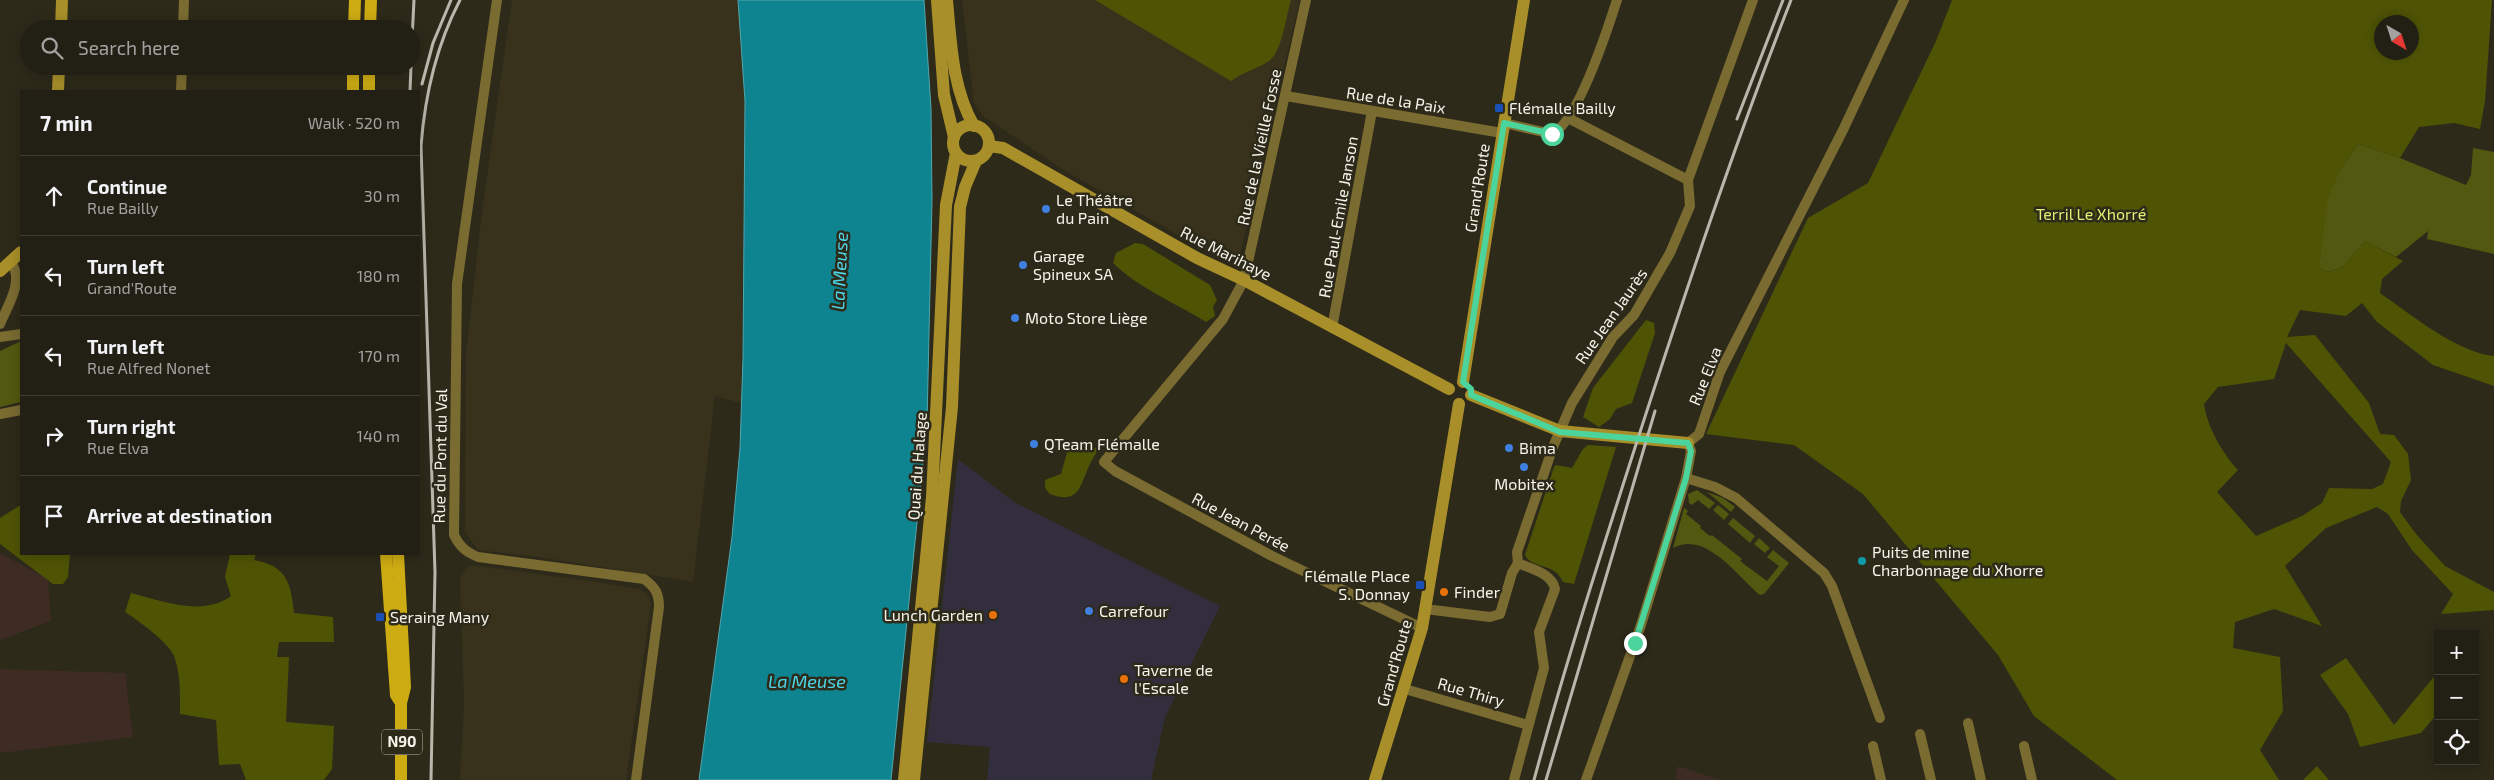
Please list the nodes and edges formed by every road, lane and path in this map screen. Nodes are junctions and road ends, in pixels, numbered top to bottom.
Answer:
1 (62, 0) edge
2 (184, 0) edge
3 (355, 0) edge
4 (371, 0) edge
5 (497, 0) edge
6 (936, 0) edge
7 (946, 0) edge
8 (1306, 0) edge
9 (1524, 0) edge
10 (1617, 0) edge
11 (1754, 0) edge
12 (1904, 0) edge
13 (61, 20) edge
14 (183, 20) edge
15 (354, 20) edge
16 (370, 20) edge
17 (59, 75) edge
18 (182, 75) edge
19 (353, 75) edge
20 (369, 75) edge
21 (58, 90) edge
22 (181, 90) edge
23 (353, 90) edge
24 (369, 90) edge
25 (1286, 96) junction
26 (1372, 111) junction
27 (1568, 118) junction
28 (974, 126) junction
29 (1503, 128) junction
30 (954, 137) junction
31 (989, 146) junction
32 (956, 153) junction
33 (976, 160) junction
34 (1688, 180) junction
35 (20, 253) edge
36 (11, 263) junction
37 (0, 271) edge
38 (1244, 280) junction
39 (0, 324) edge
40 (1332, 328) junction
41 (20, 334) edge
42 (0, 337) edge
43 (1463, 382) junction
44 (1449, 389) junction
45 (1471, 395) junction
46 (1459, 404) junction
47 (20, 410) edge
48 (0, 414) edge
49 (1560, 432) junction
50 (1688, 443) junction
51 (1104, 462) joint
52 (1686, 478) junction
53 (386, 555) edge
54 (398, 555) edge
55 (1518, 563) junction
56 (1425, 609) junction
57 (1422, 628) junction
58 (1405, 689) junction
59 (401, 704) junction
60 (1880, 718) dead end
61 (1968, 723) dead end
62 (1528, 724) junction
63 (1920, 734) dead end
64 (1873, 746) dead end
65 (2024, 746) dead end
66 (401, 780) edge
67 (636, 780) edge
68 (904, 780) edge
69 (914, 780) edge
70 (1375, 780) edge
71 (1514, 780) edge
72 (1586, 780) edge
73 (1881, 780) edge
74 (1931, 780) edge
75 (1981, 780) edge
76 (2032, 780) edge

1 - 13 street
2 - 14 street
3 - 15 main road
4 - 16 main road
5 - 67 street, Rue du Pont du Val
6 - 30 street
7 - 28 street
8 - 25 street, Rue de la Vieille Fosse
9 - 29 street, Grand'Route
10 - 27 street
11 - 34 street, Rue Jean Jaurès
12 - 50 street, Rue Elva
17 - 21 street
18 - 22 street
19 - 23 main road
20 - 24 main road
25 - 26 street, Rue de la Paix
25 - 38 street, Rue de la Vieille Fosse
26 - 29 street, Rue de la Paix
26 - 40 street, Rue Paul-Emile Janson
27 - 29 street, Rue de la Paix
27 - 34 street
28 - 30 street
28 - 31 street
29 - 43 street, Grand'Route
30 - 32 street
31 - 33 street
31 - 38 street, Rue Marihaye
32 - 33 street
32 - 68 street, Quai du Halage
33 - 69 street, Quai du Halage
34 - 49 street, Rue Jean Jaurès
35 - 36 street
36 - 37 street
36 - 39 street
38 - 40 street, Rue Marihaye
38 - 51 street, Rue de la Vieille Fosse
40 - 44 street, Rue Marihaye
41 - 42 street
43 - 44 street
43 - 45 street
44 - 46 street
45 - 46 street
45 - 49 street
46 - 56 street, Grand'Route
47 - 48 street
49 - 50 street
49 - 55 street, Rue Jean Jaurès
50 - 52 street
51 - 57 street, Rue Jean Perée
52 - 60 street
52 - 72 street
53 - 59 main road, N90
54 - 59 main road, N90
55 - 56 street, Rue Jean Jaurès
55 - 62 street
56 - 57 street, Grand'Route
57 - 58 street, Grand'Route
58 - 62 street, Rue Thiry
58 - 70 street, Grand'Route
59 - 66 main road, N90
61 - 75 street
62 - 71 street
63 - 74 street
64 - 73 street
65 - 76 street

